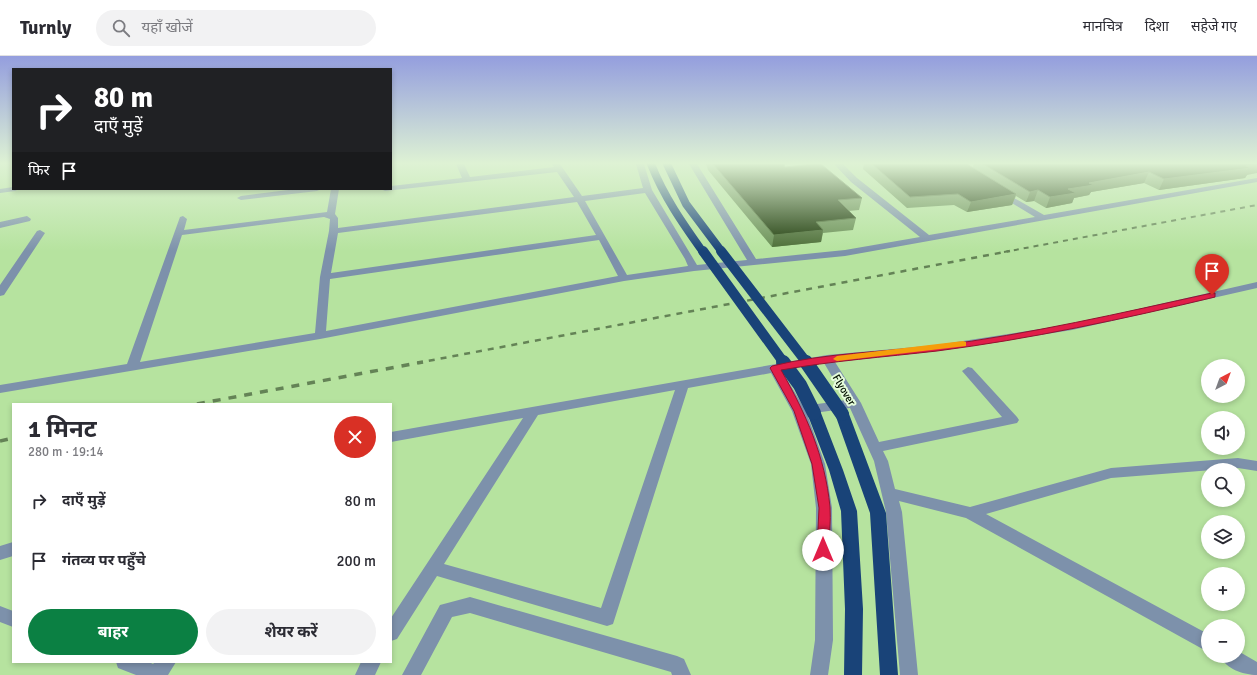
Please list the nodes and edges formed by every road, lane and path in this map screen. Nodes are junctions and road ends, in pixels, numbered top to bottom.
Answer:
1 (284, 193) edge
2 (335, 193) edge
3 (576, 193) edge
4 (623, 193) edge
5 (650, 193) edge
6 (664, 193) edge
7 (680, 193) edge
8 (709, 193) edge
9 (870, 193) edge
10 (1002, 193) edge
11 (1184, 193) edge
12 (241, 198) dead end
13 (579, 198) junction
14 (332, 215) junction
15 (1043, 218) junction
16 (27, 219) dead end
17 (183, 219) dead end
18 (0, 225) edge
19 (334, 231) junction
20 (40, 233) dead end
21 (179, 233) junction
22 (602, 237) junction
23 (928, 239) junction
24 (754, 263) junction
25 (694, 268) junction
26 (325, 278) junction
27 (624, 278) junction
28 (1257, 286) edge
29 (0, 293) edge
30 (320, 336) junction
31 (827, 360) junction
32 (132, 368) junction
33 (775, 368) junction
34 (968, 371) dead end
35 (683, 385) junction
36 (0, 389) edge
37 (855, 403) junction
38 (534, 411) junction
39 (799, 411) junction
40 (392, 436) edge
41 (875, 448) junction
42 (1257, 466) edge
43 (889, 493) junction
44 (970, 513) junction
45 (12, 549) edge
46 (0, 553) edge
47 (433, 568) junction
48 (0, 614) edge
49 (12, 619) edge
50 (392, 631) edge
51 (1201, 640) edge
52 (130, 663) edge
53 (371, 663) edge
54 (1241, 663) edge
55 (161, 670) edge
56 (1257, 672) edge
57 (364, 675) edge
58 (411, 675) edge
59 (682, 675) edge
60 (819, 675) edge
61 (853, 675) edge
62 (889, 675) edge
63 (909, 675) edge

1 - 12 street
2 - 14 street
3 - 13 street
4 - 13 street
5 - 25 street
6 - 61 highway, bridge
7 - 62 highway, Flyover, bridge
8 - 24 street
9 - 23 street
10 - 15 street
11 - 15 street
13 - 19 street
13 - 22 street
14 - 19 street
14 - 21 street
15 - 23 street
16 - 18 street
17 - 21 street
19 - 26 street
20 - 29 street
21 - 32 street
22 - 26 street
22 - 27 street
23 - 24 street
24 - 25 street
25 - 27 street
26 - 30 street
27 - 30 street
28 - 31 street
30 - 32 street
31 - 33 street
31 - 37 street
32 - 36 street
33 - 35 street
33 - 39 street
34 - 41 street
35 - 38 street
35 - 47 street
37 - 39 street
37 - 41 street
38 - 40 street
38 - 47 street
39 - 60 street
41 - 43 street
42 - 44 street
43 - 44 street
43 - 63 street
44 - 51 street
45 - 46 street
47 - 50 street
48 - 49 street
52 - 55 street
53 - 57 street
54 - 56 street
58 - 59 street

